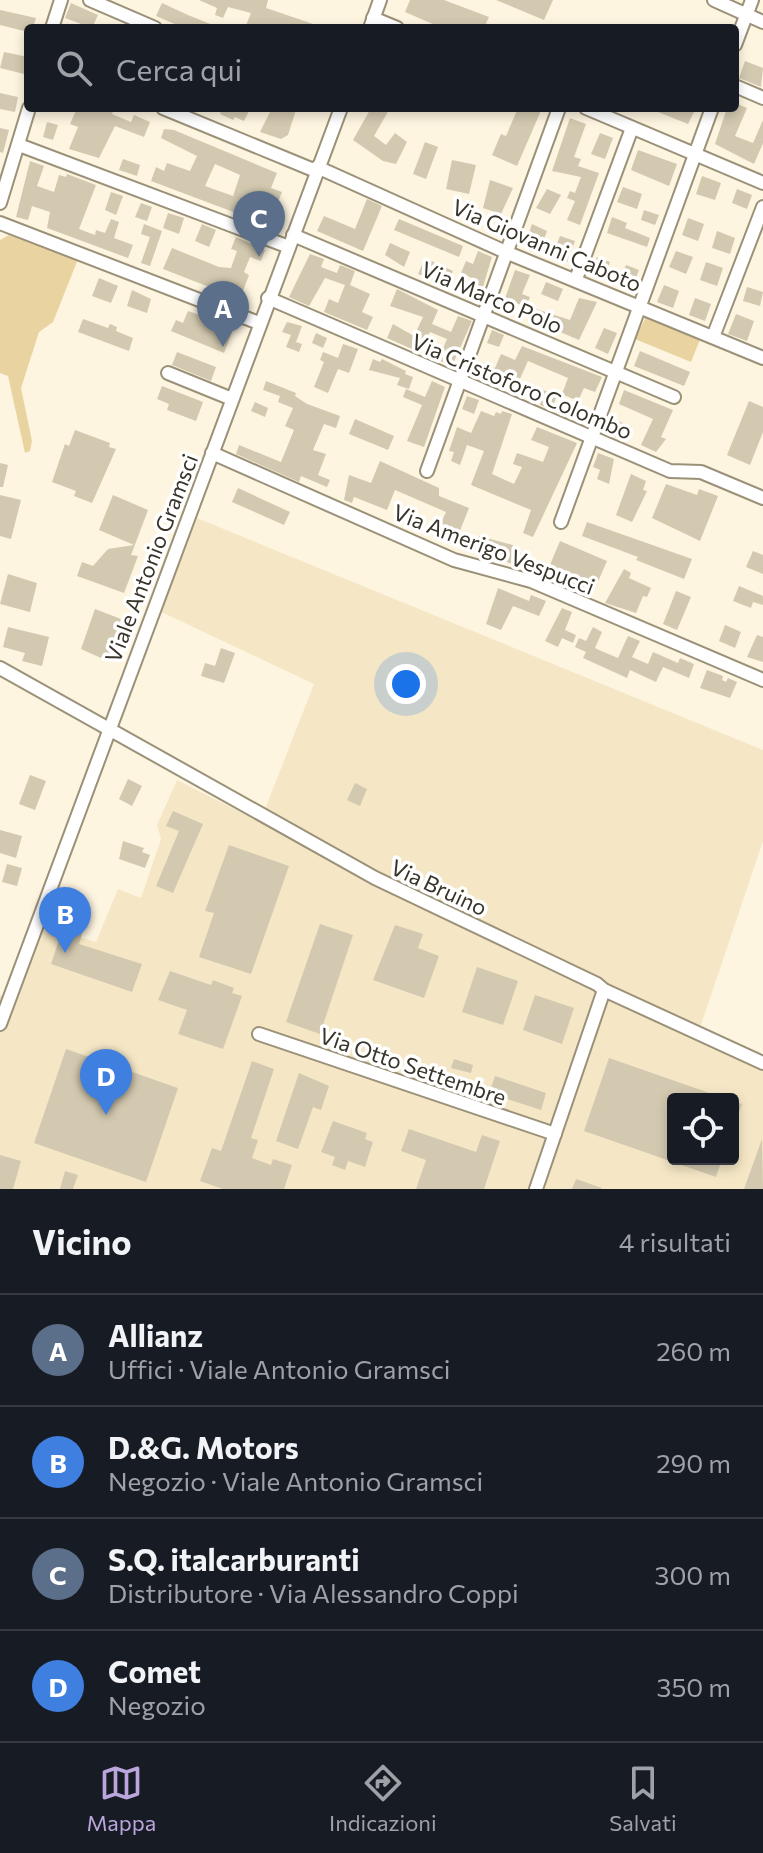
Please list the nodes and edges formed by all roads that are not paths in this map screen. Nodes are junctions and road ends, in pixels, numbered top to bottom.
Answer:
1 (61, 0) edge
2 (90, 0) edge
3 (380, 0) edge
4 (714, 0) edge
5 (752, 0) edge
6 (747, 15) junction
7 (763, 22) edge
8 (372, 23) edge
9 (53, 24) edge
10 (146, 24) edge
11 (739, 35) edge
12 (739, 88) edge
13 (763, 98) edge
14 (28, 112) edge
15 (173, 112) edge
16 (338, 112) edge
17 (558, 112) edge
18 (595, 112) edge
19 (711, 112) edge
20 (632, 128) junction
21 (19, 145) junction
22 (695, 155) junction
23 (316, 169) junction
24 (763, 183) edge
25 (0, 203) edge
26 (763, 207) edge
27 (0, 223) edge
28 (291, 241) junction
29 (508, 253) junction
30 (576, 279) junction
31 (268, 298) junction
32 (639, 306) junction
33 (484, 316) junction
34 (259, 323) junction
35 (713, 337) junction
36 (763, 358) edge
37 (168, 373) dead end
38 (617, 373) junction
39 (462, 383) junction
40 (674, 397) dead end
41 (232, 399) junction
42 (594, 439) junction
43 (212, 453) junction
44 (427, 471) dead end
45 (763, 498) edge
46 (561, 522) dead end
47 (0, 668) edge
48 (763, 680) edge
49 (106, 730) junction
50 (604, 990) junction
51 (4, 1000) edge
52 (0, 1024) edge
53 (259, 1034) dead end
54 (763, 1063) edge
55 (555, 1134) junction
56 (536, 1189) edge

1 - 9 street
2 - 10 street
3 - 8 street
4 - 6 street
5 - 6 street
6 - 7 street
6 - 11 street
12 - 13 street
14 - 21 street
15 - 23 street, Via Giovanni Caboto
16 - 23 street, Viale Antonio Gramsci
17 - 29 street
18 - 20 street
19 - 22 street
20 - 22 street
20 - 30 street
21 - 25 street
21 - 28 street, Via Marco Polo
22 - 24 street
22 - 32 street
23 - 28 street, Viale Antonio Gramsci
23 - 29 street, Via Giovanni Caboto
26 - 35 street
27 - 34 street
28 - 31 street, Viale Antonio Gramsci
28 - 33 street, Via Marco Polo
29 - 30 street, Via Giovanni Caboto
29 - 33 street
30 - 32 street, Via Giovanni Caboto
31 - 34 street, Viale Antonio Gramsci
31 - 39 street, Via Cristoforo Colombo
32 - 35 street, Via Giovanni Caboto
32 - 38 street
33 - 38 street, Via Marco Polo
33 - 39 street
34 - 41 street, Viale Antonio Gramsci
35 - 36 street, Via Giovanni Caboto
37 - 41 street
38 - 40 street, Via Marco Polo
38 - 42 street
39 - 42 street, Via Cristoforo Colombo
39 - 44 street
41 - 43 street, Viale Antonio Gramsci
42 - 45 street, Via Cristoforo Colombo
42 - 46 street
43 - 48 street, Via Amerigo Vespucci
43 - 49 street, Viale Antonio Gramsci
47 - 49 street, Via Bruino
49 - 50 street, Via Bruino
49 - 51 street, Viale Antonio Gramsci
50 - 54 street, Via Bruino
50 - 55 street
51 - 52 street, Viale Antonio Gramsci
53 - 55 street, Via Otto Settembre
55 - 56 street

